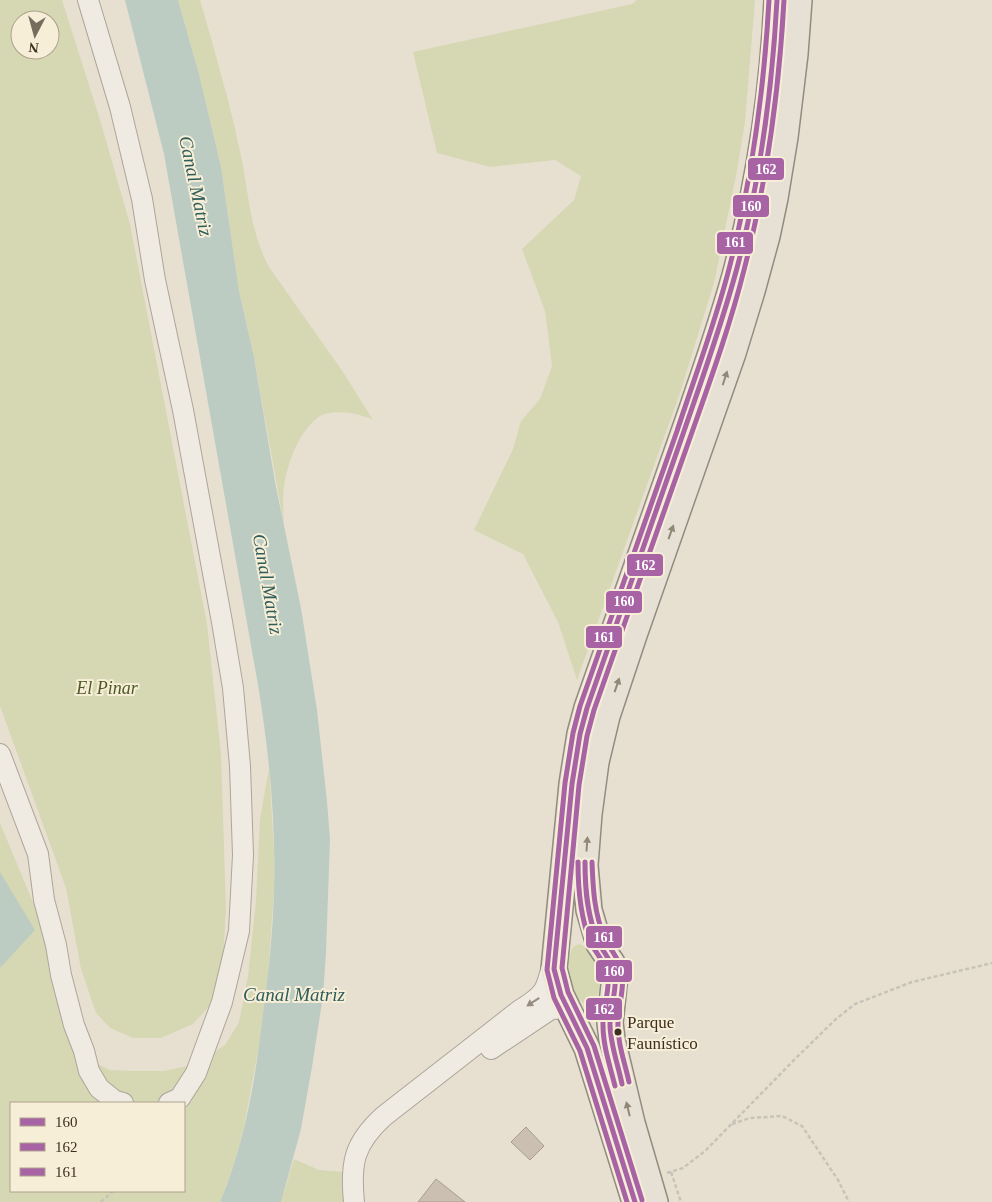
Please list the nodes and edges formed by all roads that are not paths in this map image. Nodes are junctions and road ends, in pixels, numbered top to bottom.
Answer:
1 (88, 0) edge
2 (777, 0) edge
3 (799, 0) edge
4 (0, 754) edge
5 (599, 944) junction
6 (555, 952) junction
7 (614, 989) junction
8 (569, 1010) junction
9 (119, 1102) edge
10 (171, 1102) edge
11 (353, 1176) junction
12 (354, 1202) edge
13 (635, 1202) edge
14 (655, 1202) edge

1 - 10 street
2 - 6 main road
5 -> 3 main road
4 - 9 street
5 - 6 main road
5 - 7 main road
6 - 8 main road
6 -> 11 street
7 - 8 main road
14 -> 7 main road
8 - 11 street
8 - 13 main road
11 - 12 street

